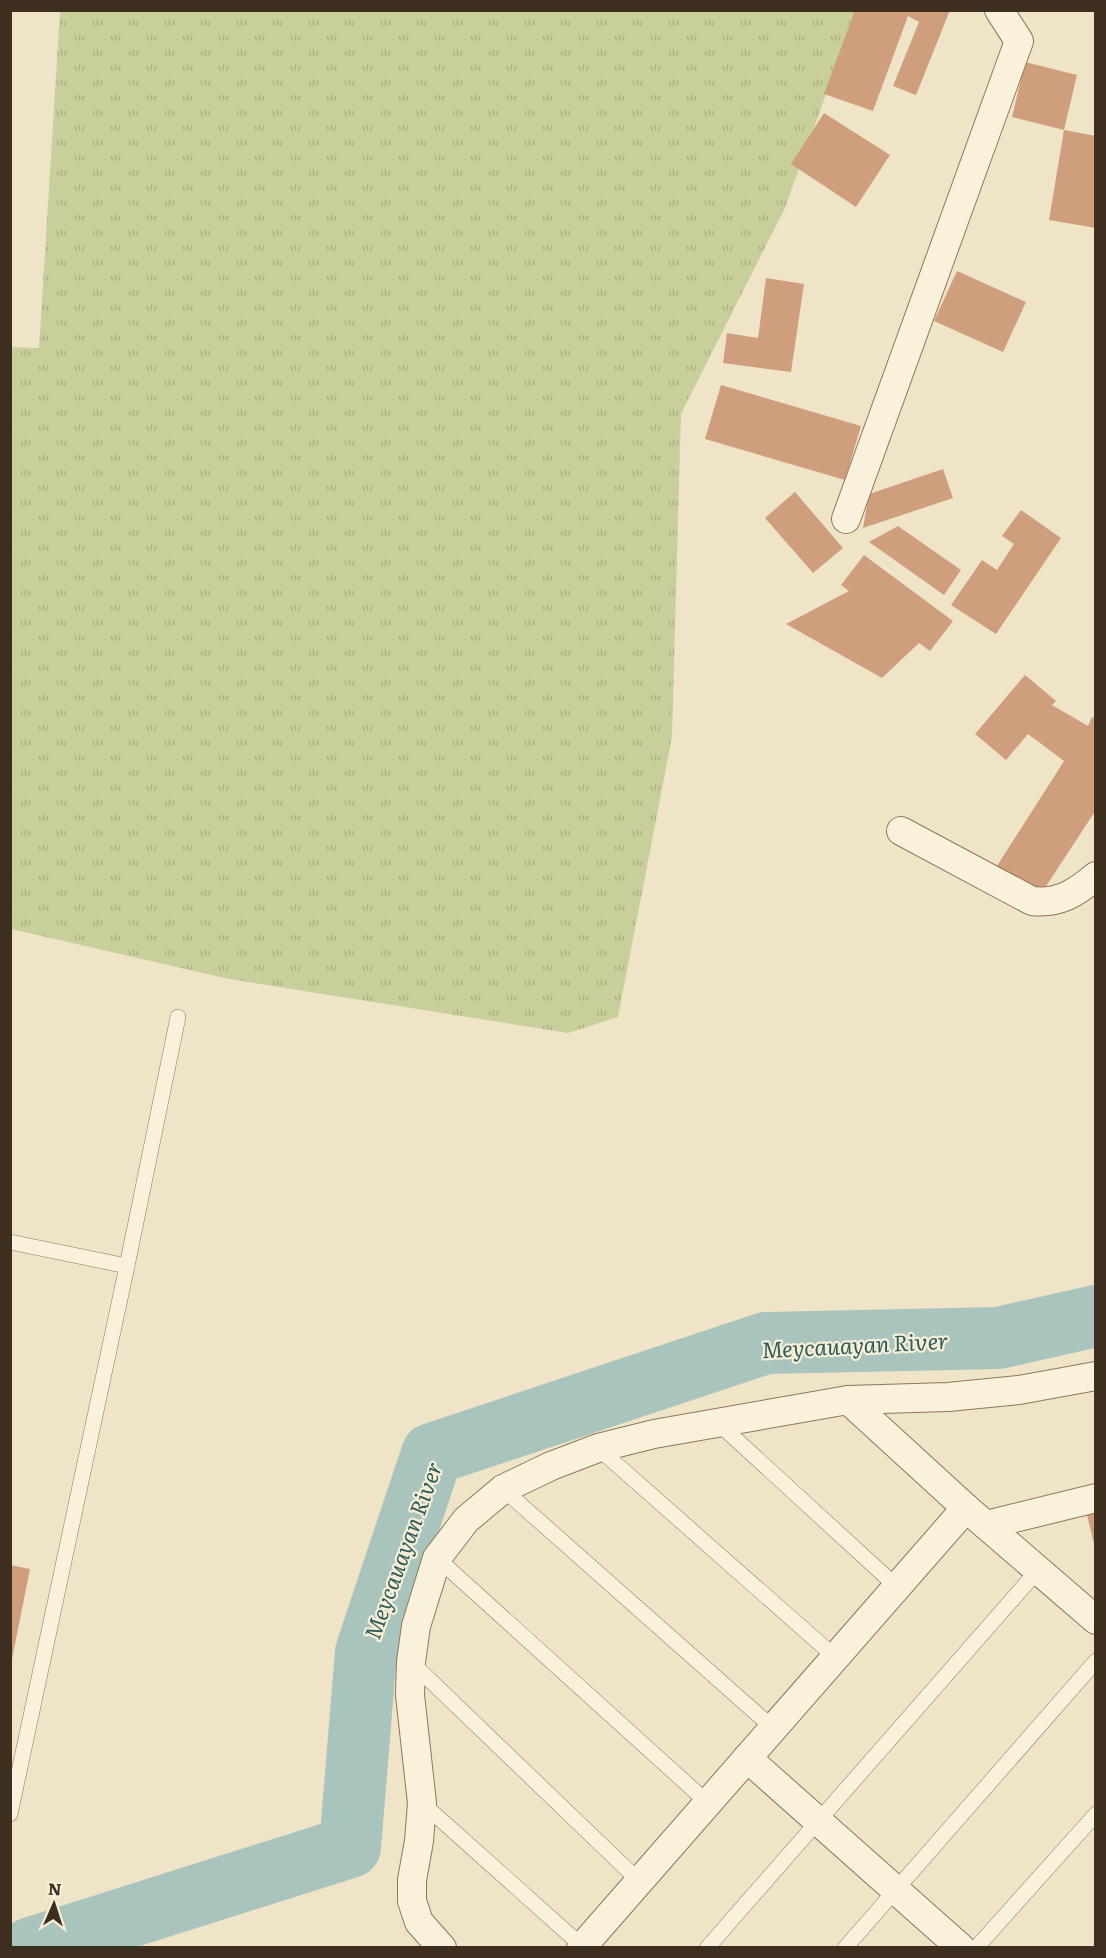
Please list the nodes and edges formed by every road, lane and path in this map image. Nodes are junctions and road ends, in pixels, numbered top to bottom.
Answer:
1 (999, 10) edge
2 (846, 519) dead end
3 (901, 831) dead end
4 (1095, 876) edge
5 (178, 1017) dead end
6 (10, 1242) edge
7 (127, 1266) junction
8 (1095, 1376) edge
9 (848, 1400) junction
10 (717, 1422) junction
11 (598, 1448) junction
12 (503, 1489) junction
13 (1095, 1498) edge
14 (976, 1516) junction
15 (437, 1558) junction
16 (1039, 1569) junction
17 (897, 1587) junction
18 (1095, 1620) edge
19 (836, 1657) junction
20 (1095, 1661) edge
21 (411, 1662) junction
22 (773, 1728) junction
23 (747, 1758) junction
24 (422, 1803) junction
25 (708, 1803) junction
26 (10, 1814) edge
27 (1095, 1814) edge
28 (818, 1821) junction
29 (639, 1881) junction
30 (895, 1890) junction
31 (442, 1947) edge
32 (581, 1947) edge
33 (706, 1947) edge
34 (845, 1947) edge
35 (961, 1947) edge
36 (976, 1947) edge

1 - 2 street
3 - 4 street
5 - 7 lane
6 - 7 lane
7 - 26 lane
8 - 9 street
9 - 10 street
9 - 14 street
10 - 11 street
10 - 17 lane
11 - 12 street
11 - 19 lane
12 - 15 street
12 - 22 lane
13 - 14 street
14 - 16 street
14 - 17 street
15 - 21 street
15 - 25 lane
16 - 18 street
16 - 28 lane
17 - 19 street
19 - 22 street
20 - 30 lane
21 - 24 street
21 - 29 lane
22 - 23 street
23 - 25 street
23 - 28 street
24 - 31 street
24 - 32 lane
25 - 29 street
27 - 36 lane
28 - 30 street
28 - 33 lane
29 - 32 street
30 - 34 lane
30 - 35 street

